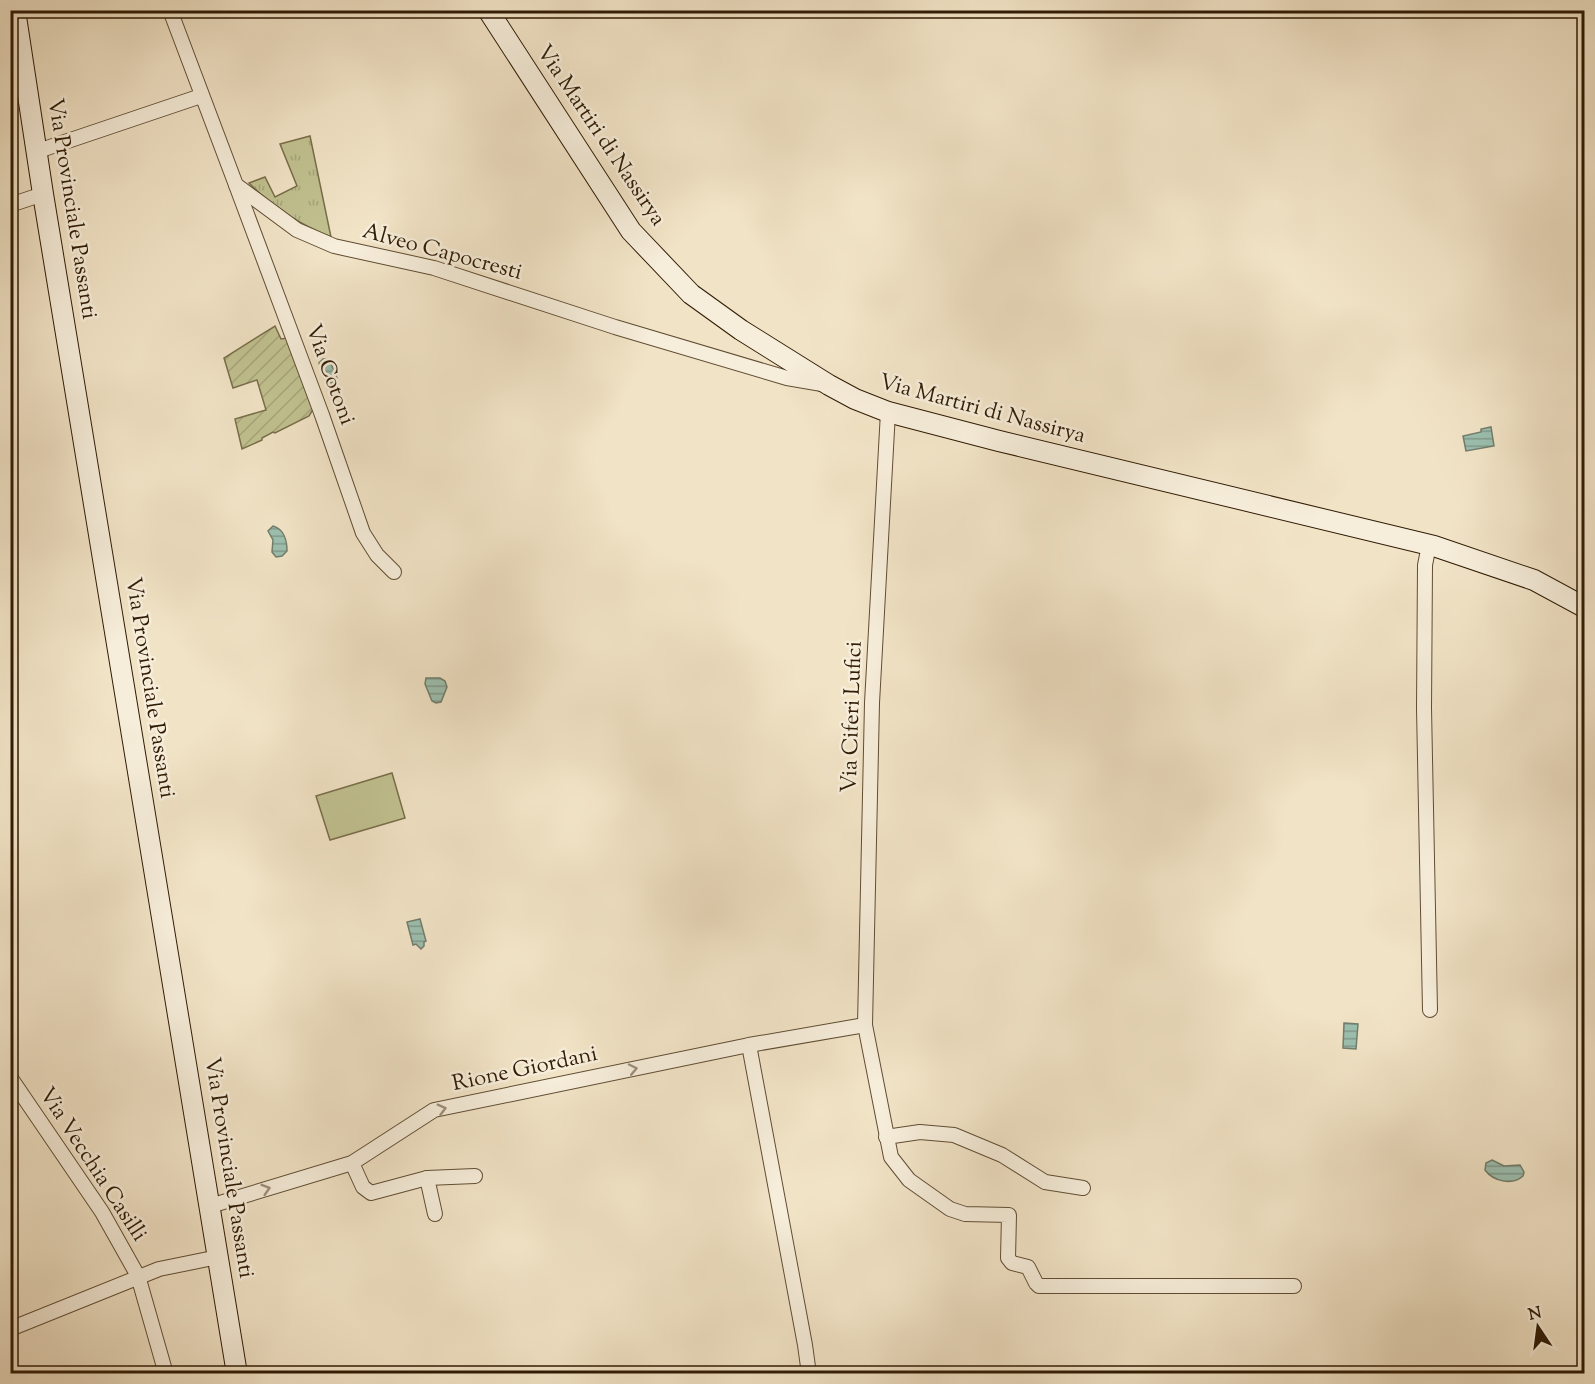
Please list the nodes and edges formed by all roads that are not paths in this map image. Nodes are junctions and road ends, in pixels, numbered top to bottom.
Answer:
1 (15, 10) edge
2 (170, 10) edge
3 (488, 10) edge
4 (201, 96) junction
5 (38, 151) junction
6 (236, 185) junction
7 (44, 194) junction
8 (10, 206) edge
9 (829, 385) junction
10 (888, 412) junction
11 (1429, 545) junction
12 (394, 572) dead end
13 (1584, 607) edge
14 (1430, 1010) dead end
15 (865, 1025) junction
16 (749, 1045) junction
17 (10, 1077) edge
18 (886, 1137) junction
19 (352, 1163) junction
20 (475, 1176) dead end
21 (427, 1178) junction
22 (1083, 1188) dead end
23 (210, 1206) junction
24 (435, 1214) dead end
25 (218, 1257) junction
26 (138, 1276) junction
27 (1294, 1286) dead end
28 (10, 1329) edge
29 (166, 1374) edge
30 (237, 1374) edge
31 (809, 1374) edge

1 - 5 main road, Via Provinciale Passanti
2 - 4 street
3 - 9 main road, Via Martiri di Nassirya
4 - 5 street
4 - 6 street
5 - 7 main road, Via Provinciale Passanti
6 - 9 street, Alveo Capocresti
6 - 12 street, Via Cotoni
7 - 8 street
7 - 23 main road, Via Provinciale Passanti
9 - 10 main road, Via Martiri di Nassirya
10 - 11 main road, Via Martiri di Nassirya
10 - 15 street, Via Ciferi Lufici
11 - 13 main road, Via Martiri di Nassirya
11 - 14 street
15 - 16 street, Rione Giordani
15 - 18 street, Via Ciferi Lufici
19 -> 16 street, Rione Giordani
16 - 31 street
17 - 26 street, Via Vecchia Casilli
18 - 22 street
18 - 27 street, Via Ciferi Lufici
19 - 21 street
23 -> 19 street, Rione Giordani
20 - 21 street
21 - 24 street
23 - 25 main road, Via Provinciale Passanti
25 - 26 street
25 - 30 main road, Via Provinciale Passanti
26 - 28 street
26 - 29 street, Via Vecchia Casilli

